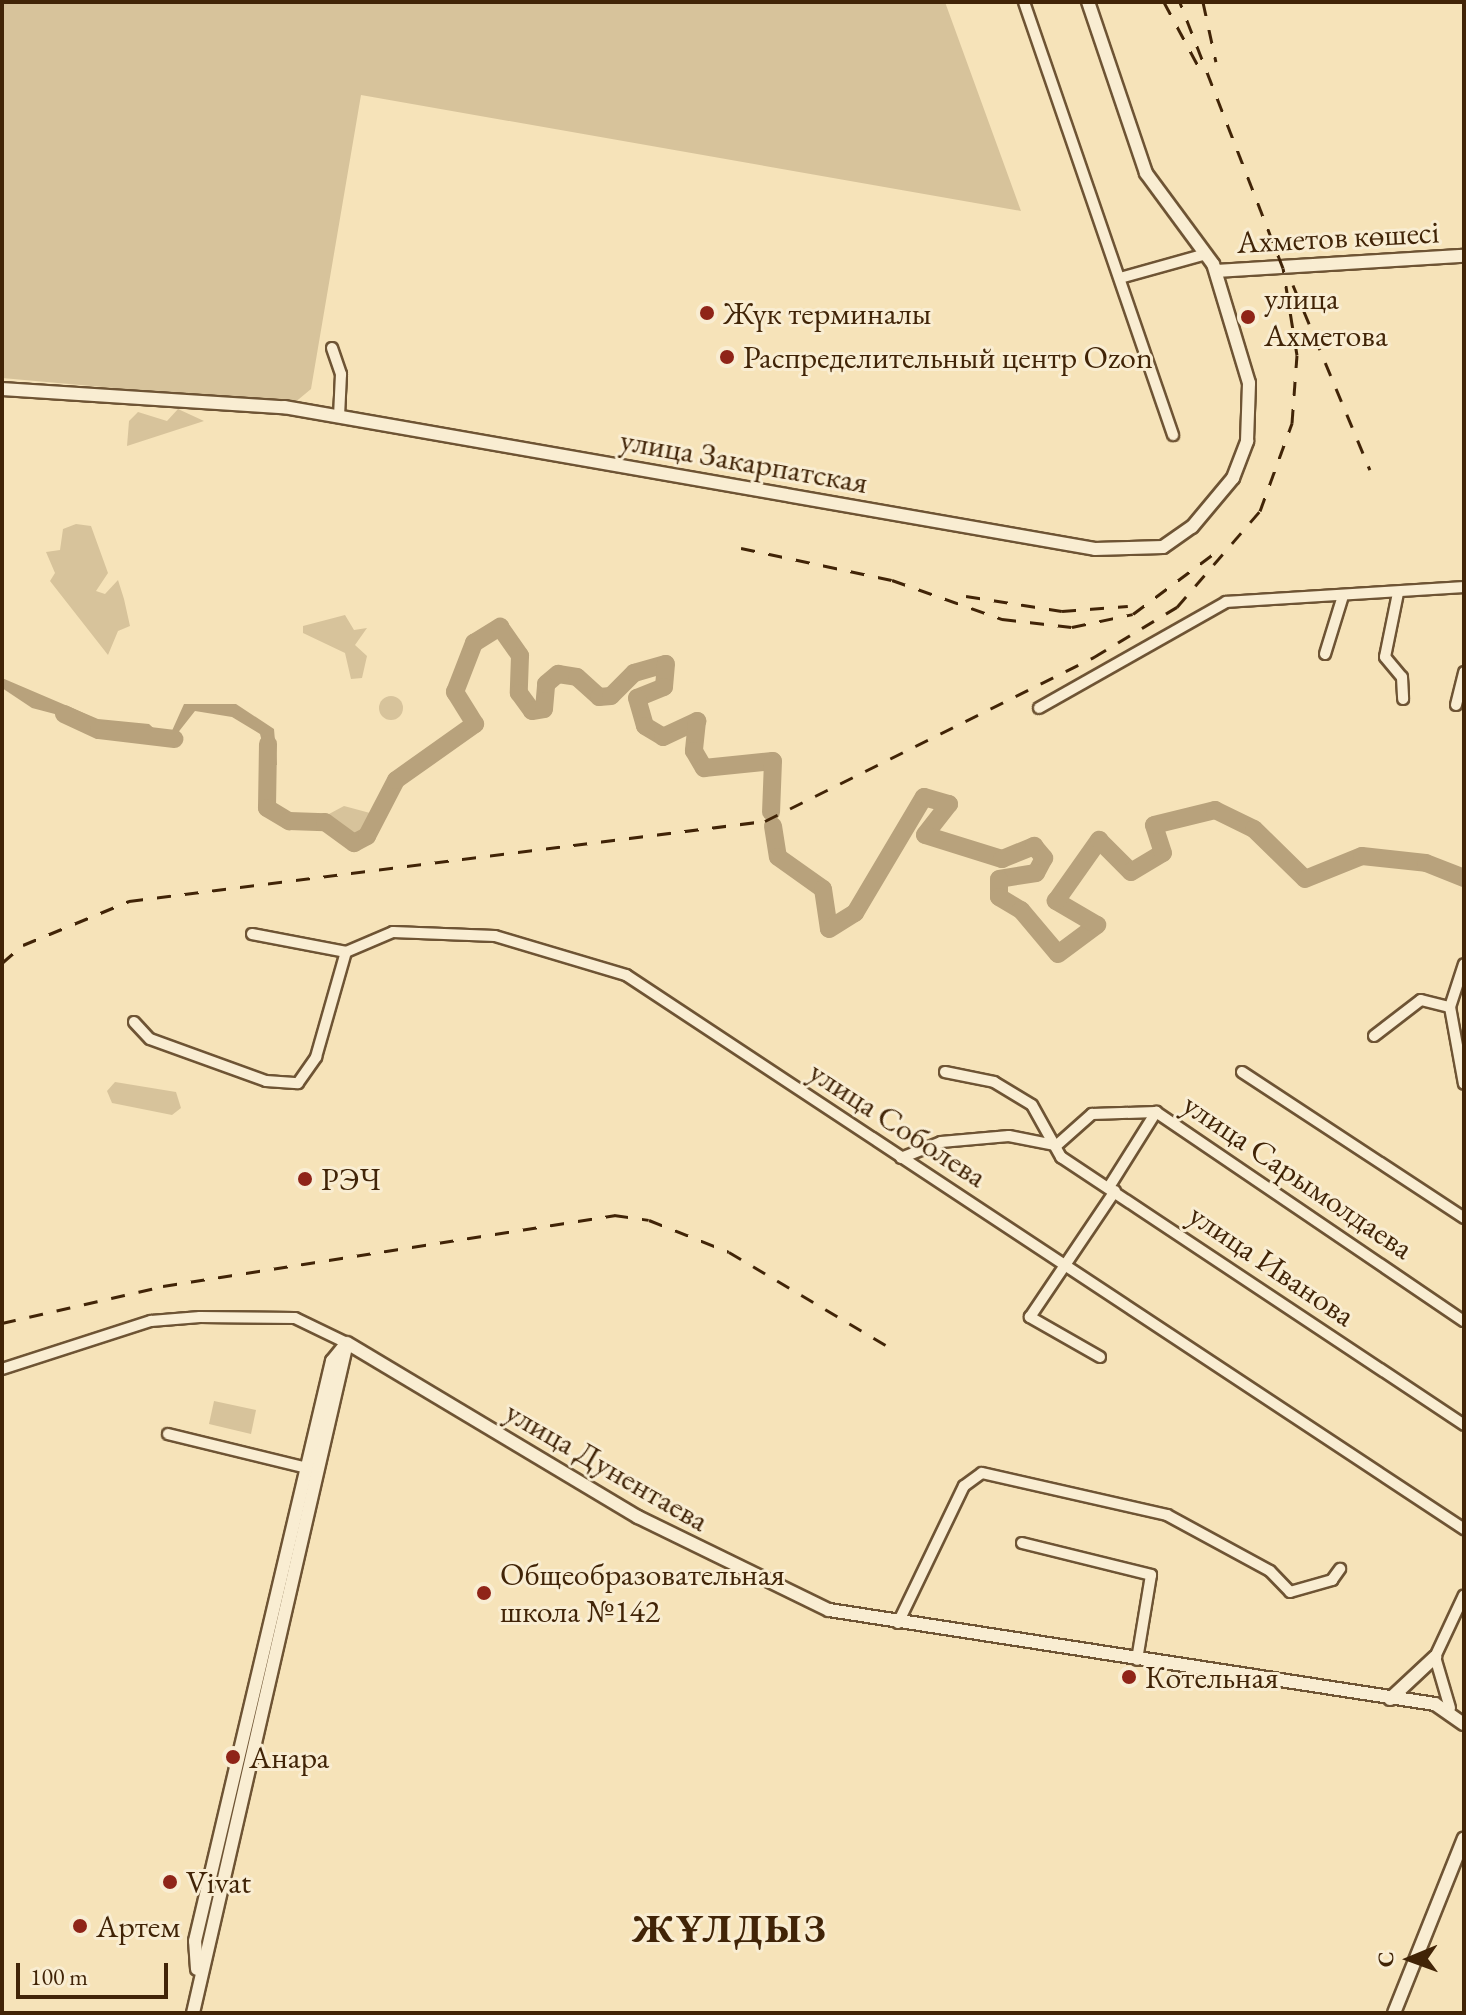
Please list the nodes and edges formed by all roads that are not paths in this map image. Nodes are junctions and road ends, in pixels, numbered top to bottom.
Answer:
1 (1024, 2) edge
2 (1088, 2) edge
3 (1206, 254) junction
4 (1464, 256) edge
5 (1216, 271) junction
6 (1120, 278) junction
7 (332, 348) dead end
8 (2, 389) edge
9 (339, 416) junction
10 (1173, 435) dead end
11 (1464, 587) edge
12 (1398, 593) junction
13 (1342, 599) junction
14 (1325, 654) dead end
15 (1464, 672) edge
16 (1403, 699) dead end
17 (1456, 705) dead end
18 (1039, 708) dead end
19 (252, 934) dead end
20 (346, 952) junction
21 (1464, 964) edge
22 (1450, 1007) junction
23 (134, 1022) dead end
24 (1374, 1036) dead end
25 (945, 1072) dead end
26 (1242, 1072) dead end
27 (1464, 1084) edge
28 (1156, 1112) junction
29 (1057, 1145) junction
30 (901, 1158) junction
31 (1112, 1189) junction
32 (1464, 1218) edge
33 (1064, 1262) junction
34 (1464, 1321) edge
35 (347, 1343) junction
36 (1100, 1357) dead end
37 (2, 1369) edge
38 (1464, 1425) edge
39 (168, 1434) dead end
40 (307, 1468) junction
41 (1464, 1529) edge
42 (1022, 1543) dead end
43 (1340, 1569) dead end
44 (1464, 1595) edge
45 (898, 1623) junction
46 (1435, 1657) junction
47 (1137, 1660) junction
48 (1390, 1699) junction
49 (1450, 1708) junction
50 (1464, 1724) edge
51 (1464, 1838) edge
52 (198, 1988) junction
53 (193, 2013) edge
54 (1394, 2013) edge

1 - 6 street
2 - 3 street, улица Закарпатская
3 - 5 street, улица Закарпатская
3 - 6 street
4 - 5 street, Ахметов көшесі
5 - 9 street, улица Закарпатская
6 - 10 street
7 - 9 street
8 - 9 street, улица Закарпатская
11 - 12 street
12 - 13 street
12 - 16 street
13 - 14 street
13 - 18 street
15 - 17 street
19 - 20 street
20 - 23 street
20 - 30 street, улица Соболева
21 - 22 street
22 - 24 street
22 - 27 street
25 - 29 street, улица Иванова
26 - 32 street
28 - 29 street, улица Сарымолдаева
28 - 31 street
28 - 34 street, улица Сарымолдаева
29 - 30 street
29 - 31 street, улица Иванова
30 - 33 street, улица Соболева
31 - 33 street
31 - 38 street, улица Иванова
33 - 36 street
33 - 41 street, улица Соболева
35 - 37 street
35 - 40 street
35 - 45 street, улица Дунентаева
35 - 52 street
39 - 40 street
40 - 52 street
42 - 47 street
43 - 45 street
44 - 46 street
45 - 47 street, улица Дунентаева
46 - 48 street
46 - 49 street
47 - 48 street, улица Дунентаева
48 - 49 street, улица Дунентаева
49 - 50 street
51 - 54 street
52 - 53 street

